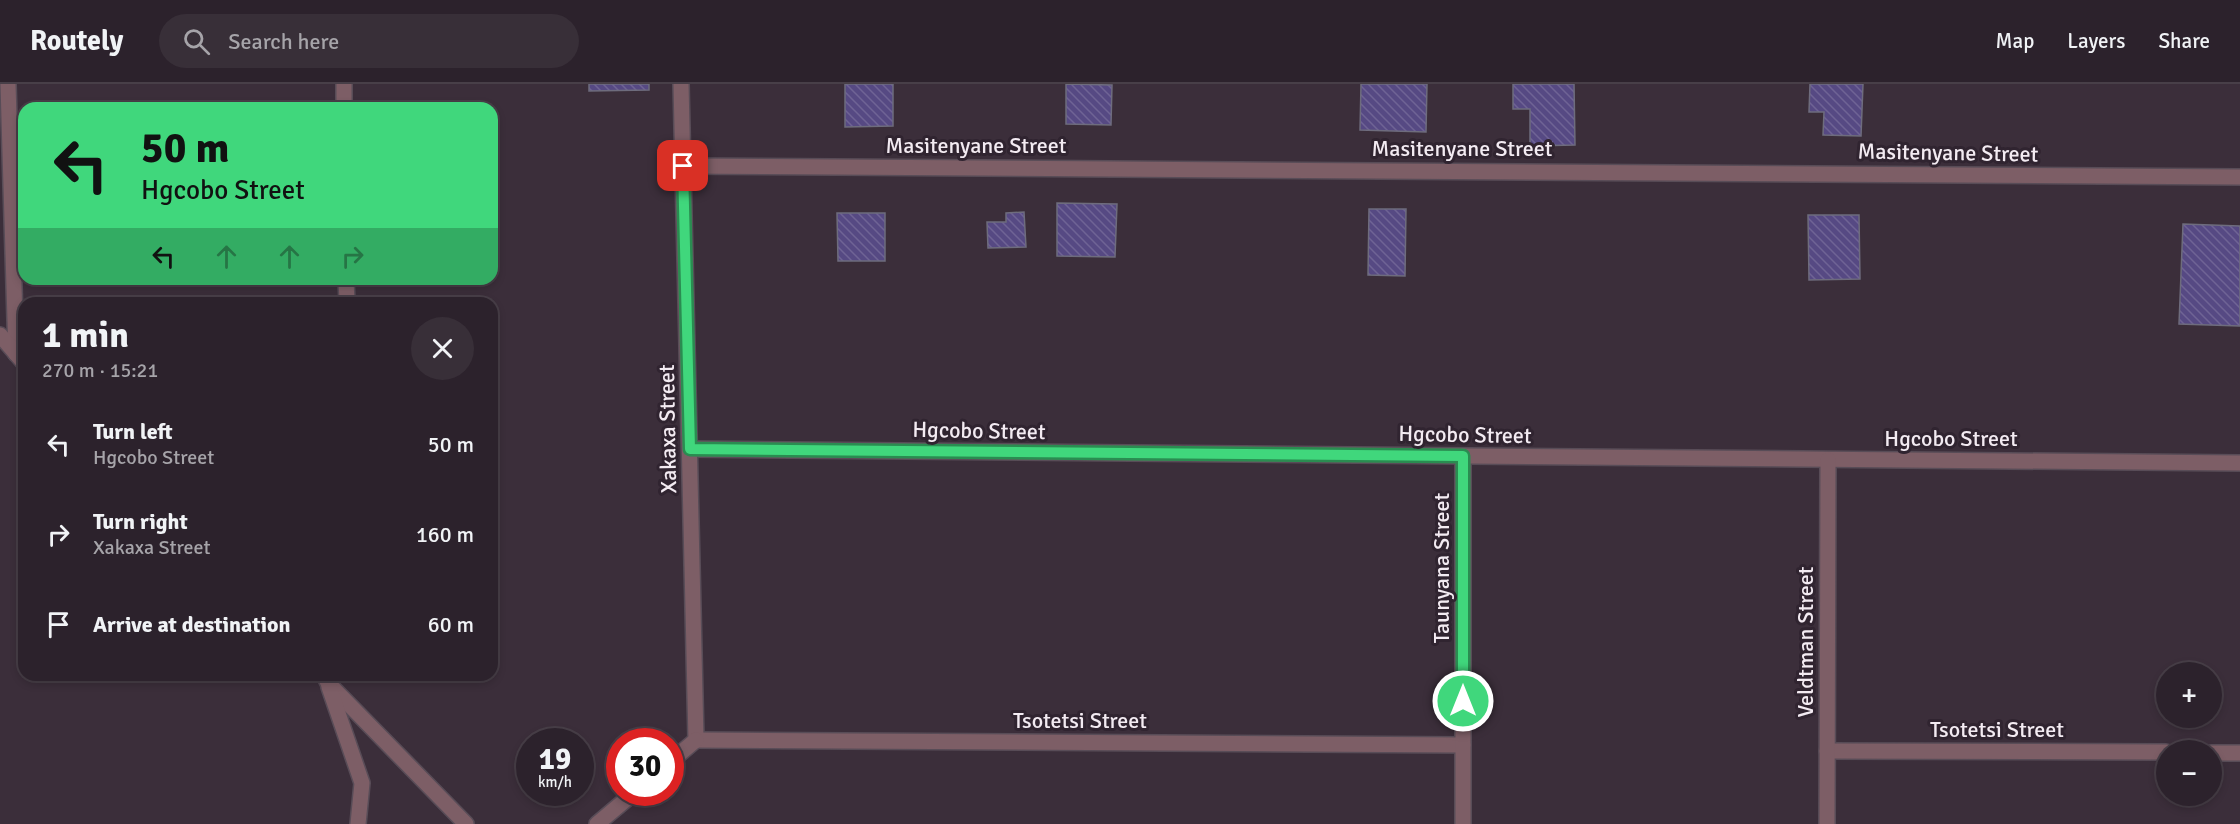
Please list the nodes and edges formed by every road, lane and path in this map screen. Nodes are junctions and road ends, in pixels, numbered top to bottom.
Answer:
1 (8, 84) edge
2 (344, 84) edge
3 (681, 84) edge
4 (344, 102) edge
5 (683, 166) junction
6 (2240, 177) edge
7 (18, 312) edge
8 (0, 335) edge
9 (18, 356) edge
10 (690, 449) junction
11 (1463, 456) junction
12 (1828, 460) junction
13 (2240, 463) edge
14 (328, 681) edge
15 (330, 681) edge
16 (696, 740) junction
17 (1463, 745) junction
18 (684, 750) edge
19 (1827, 751) junction
20 (2156, 753) edge
21 (2222, 753) edge
22 (2240, 753) edge
23 (618, 806) edge
24 (358, 824) edge
25 (466, 824) edge
26 (597, 824) edge
27 (1463, 824) edge
28 (1827, 824) edge

1 - 7 street
2 - 4 street
3 - 5 street, Xakaxa Street
5 - 6 street, Masitenyane Street
5 - 10 street, Xakaxa Street
8 - 9 street
10 - 11 street, Hgcobo Street
10 - 16 street, Xakaxa Street
11 - 12 street, Hgcobo Street
11 - 17 street, Taunyana Street
12 - 13 street, Hgcobo Street
12 - 19 street, Veldtman Street
14 - 24 street
15 - 25 street
16 - 17 street, Tsotetsi Street
16 - 18 street
17 - 27 street, Taunyana Street
19 - 20 street, Tsotetsi Street
19 - 28 street, Veldtman Street
21 - 22 street
23 - 26 street

